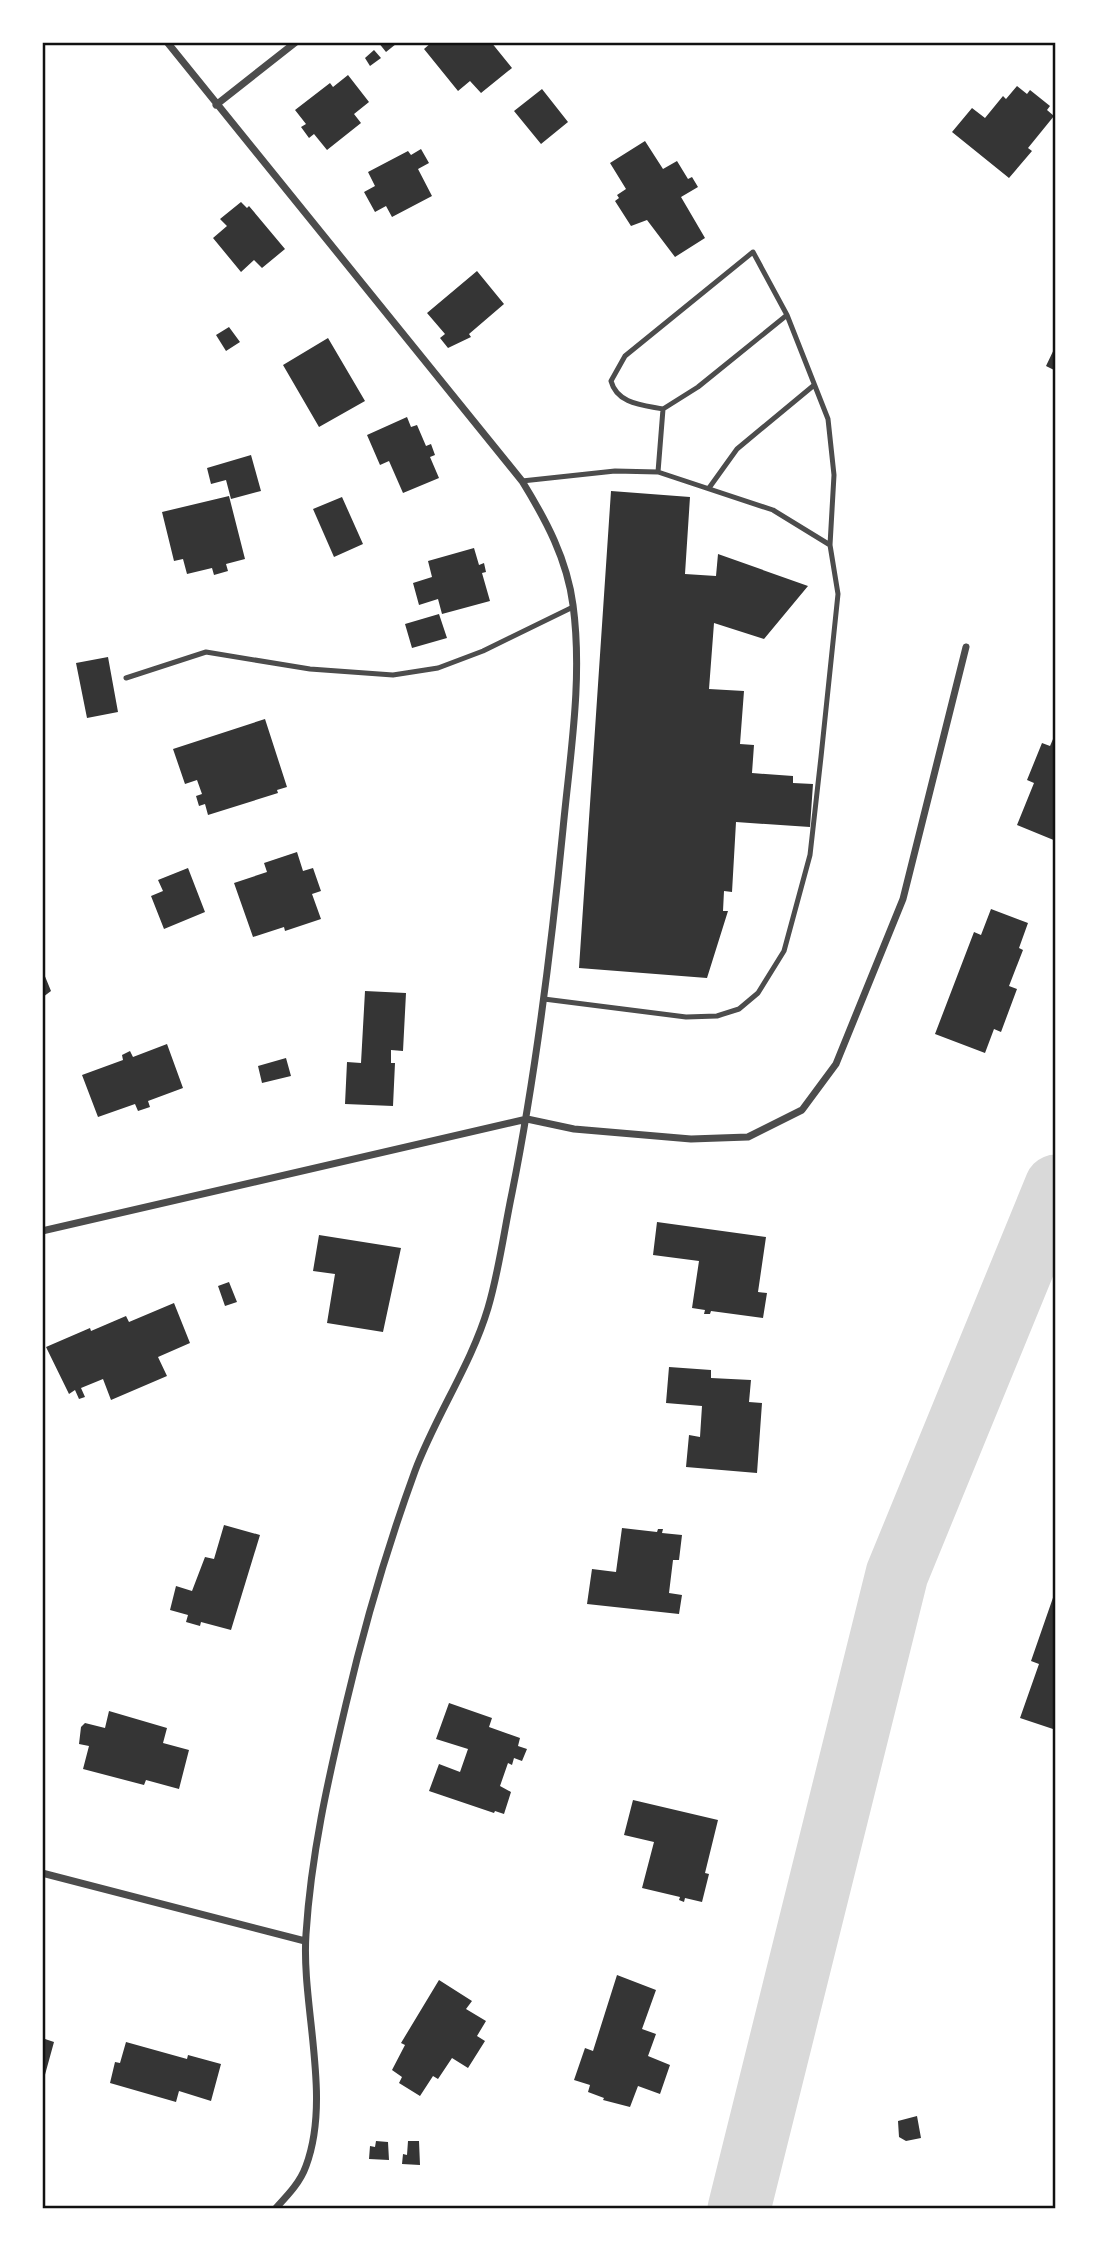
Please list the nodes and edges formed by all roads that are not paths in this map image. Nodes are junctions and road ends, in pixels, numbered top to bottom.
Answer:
1 (167, 42) edge
2 (296, 42) edge
3 (216, 106) junction
4 (787, 315) junction
5 (813, 386) junction
6 (663, 409) junction
7 (658, 472) junction
8 (522, 481) junction
9 (709, 488) junction
10 (830, 545) junction
11 (573, 607) junction
12 (966, 647) dead end
13 (126, 678) dead end
14 (544, 999) junction
15 (527, 1119) junction
16 (42, 1231) edge
17 (42, 1874) edge
18 (305, 1941) junction
19 (275, 2209) edge

1 - 3 street
2 - 3 street
3 - 8 street
4 - 5 lane
4 - 6 lane
4 - 6 lane
5 - 9 lane
5 - 10 lane
6 - 7 lane
7 - 8 lane
7 - 9 lane
8 - 11 street
9 - 10 lane
10 - 14 lane
11 - 13 lane
11 - 14 street
12 - 15 street
14 - 15 street
15 - 16 street
15 - 18 street
17 - 18 street
18 - 19 street

